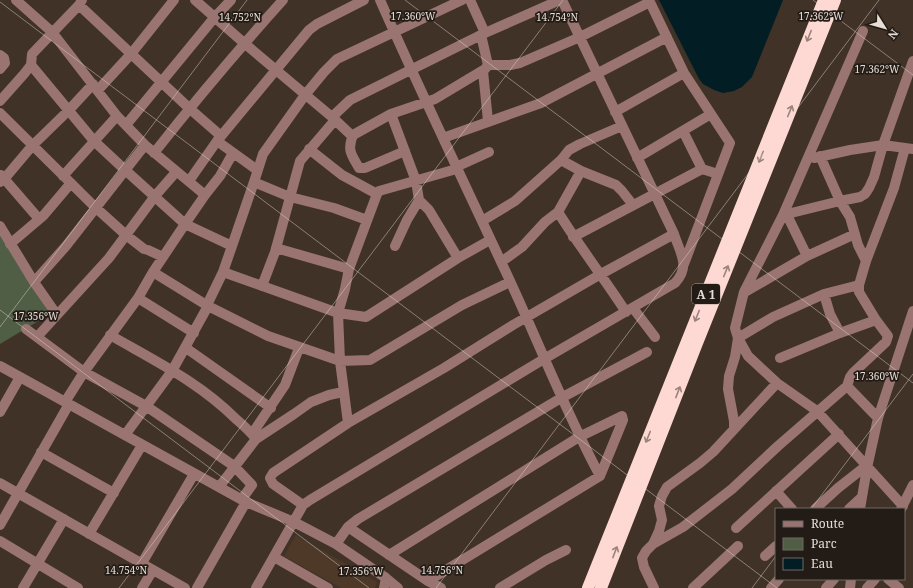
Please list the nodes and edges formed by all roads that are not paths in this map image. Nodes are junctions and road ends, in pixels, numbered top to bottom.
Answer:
1 (16, 0) edge
2 (174, 0) edge
3 (195, 0) edge
4 (231, 0) edge
5 (283, 0) edge
6 (364, 0) edge
7 (380, 0) edge
8 (462, 0) edge
9 (470, 0) edge
10 (561, 0) edge
11 (824, 0) edge
12 (835, 0) edge
13 (650, 1) edge
14 (80, 2) edge
15 (214, 18) junction
16 (863, 31) dead end
17 (52, 32) junction
18 (395, 33) junction
19 (483, 34) junction
20 (580, 37) junction
21 (667, 37) junction
22 (244, 43) junction
23 (131, 54) junction
24 (0, 55) edge
25 (913, 61) edge
26 (31, 64) junction
27 (485, 68) junction
28 (0, 69) edge
29 (411, 69) junction
30 (276, 71) junction
31 (684, 73) junction
32 (597, 74) junction
33 (162, 82) junction
34 (96, 87) junction
35 (305, 95) junction
36 (0, 101) edge
37 (426, 102) junction
38 (189, 108) junction
39 (69, 110) junction
40 (615, 112) junction
41 (0, 113) edge
42 (391, 114) junction
43 (711, 114) junction
44 (117, 116) junction
45 (334, 118) junction
46 (488, 121) junction
47 (126, 125) junction
48 (622, 126) junction
49 (683, 131) junction
50 (353, 135) junction
51 (219, 138) junction
52 (443, 138) junction
53 (94, 141) junction
54 (145, 145) junction
55 (883, 145) junction
56 (32, 146) junction
57 (309, 149) junction
58 (909, 149) edge
59 (405, 151) junction
60 (489, 152) dead end
61 (233, 153) junction
62 (154, 154) junction
63 (820, 156) junction
64 (637, 158) junction
65 (809, 159) junction
66 (561, 160) junction
67 (456, 167) junction
68 (702, 169) junction
69 (126, 170) junction
70 (257, 170) junction
71 (581, 171) junction
72 (176, 172) junction
73 (718, 174) junction
74 (63, 176) junction
75 (2, 178) edge
76 (189, 181) junction
77 (416, 181) junction
78 (254, 182) junction
79 (71, 183) junction
80 (376, 194) junction
81 (655, 194) junction
82 (205, 195) junction
83 (155, 196) junction
84 (290, 197) junction
85 (419, 200) junction
86 (840, 201) junction
87 (633, 205) junction
88 (97, 208) junction
89 (558, 212) junction
90 (785, 215) junction
91 (39, 219) junction
92 (367, 220) junction
93 (482, 221) junction
94 (185, 224) junction
95 (0, 226) edge
96 (674, 234) junction
97 (855, 234) junction
98 (126, 235) junction
99 (573, 237) junction
100 (490, 240) junction
101 (10, 244) junction
102 (232, 246) junction
103 (395, 246) dead end
104 (276, 248) junction
105 (807, 256) junction
106 (163, 257) junction
107 (458, 258) junction
108 (866, 261) junction
109 (501, 262) junction
110 (684, 264) junction
111 (349, 269) junction
112 (153, 272) junction
113 (222, 272) junction
114 (601, 274) junction
115 (34, 282) junction
116 (510, 282) junction
117 (859, 285) junction
118 (262, 286) junction
119 (744, 292) junction
120 (824, 294) junction
121 (138, 298) junction
122 (208, 305) junction
123 (630, 310) junction
124 (913, 311) edge
125 (338, 313) junction
126 (57, 315) junction
127 (527, 318) junction
128 (876, 320) junction
129 (26, 329) dead end
130 (194, 333) junction
131 (840, 333) junction
132 (110, 335) junction
133 (36, 337) junction
134 (655, 337) dead end
135 (738, 338) junction
136 (186, 348) junction
137 (299, 348) junction
138 (647, 352) dead end
139 (780, 358) dead end
140 (544, 359) junction
141 (340, 361) junction
142 (0, 366) edge
143 (172, 371) junction
144 (84, 372) junction
145 (20, 377) junction
146 (777, 383) junction
147 (847, 386) junction
148 (344, 392) junction
149 (561, 398) junction
150 (67, 403) junction
151 (146, 406) junction
152 (271, 408) junction
153 (817, 411) junction
154 (0, 412) edge
155 (878, 418) junction
156 (348, 423) junction
157 (734, 429) junction
158 (839, 434) junction
159 (125, 435) junction
160 (579, 436) junction
161 (254, 437) junction
162 (142, 445) junction
163 (41, 452) junction
164 (234, 466) junction
165 (867, 467) junction
166 (194, 474) junction
167 (600, 476) junction
168 (0, 483) edge
169 (913, 485) edge
170 (219, 487) junction
171 (776, 491) junction
172 (18, 493) junction
173 (114, 493) junction
174 (862, 497) junction
175 (244, 500) junction
176 (303, 505) junction
177 (791, 508) edge
178 (816, 508) edge
179 (850, 508) edge
180 (860, 508) edge
181 (902, 508) edge
182 (64, 519) junction
183 (294, 522) junction
184 (0, 525) edge
185 (348, 527) junction
186 (736, 528) dead end
187 (89, 534) junction
188 (0, 541) edge
189 (336, 544) junction
190 (653, 544) junction
191 (738, 546) dead end
192 (775, 547) edge
193 (566, 550) dead end
194 (389, 555) junction
195 (764, 556) dead end
196 (274, 557) junction
197 (142, 563) junction
198 (38, 564) junction
199 (153, 570) junction
200 (778, 580) edge
201 (833, 580) edge
202 (874, 580) edge
203 (889, 580) edge
204 (428, 581) junction
205 (385, 583) edge
206 (23, 588) edge
207 (78, 588) edge
208 (142, 588) edge
209 (185, 588) edge
210 (197, 588) edge
211 (256, 588) edge
212 (328, 588) edge
213 (398, 588) edge
214 (441, 588) edge
215 (500, 588) edge
216 (588, 588) edge
217 (601, 588) edge
218 (654, 588) edge
219 (693, 588) edge
220 (771, 588) edge
221 (826, 588) edge
222 (867, 588) edge
223 (899, 588) edge

1 - 17 street
2 - 23 street
3 - 15 street
4 - 15 street
5 - 22 street
6 - 30 street
7 - 18 street
8 - 18 street
9 - 19 street
10 - 19 street
10 - 20 street
11 -> 216 highway, A 1
217 -> 12 highway, A 1
13 - 20 street
13 - 21 street
14 - 17 street
14 - 23 street
15 - 22 street
15 - 33 street
16 - 65 street
17 - 26 street
17 - 34 street
18 - 29 street
18 - 35 street
19 - 27 street
19 - 29 street
20 - 27 street
20 - 32 street
21 - 31 street
21 - 32 street
22 - 30 street
22 - 38 street
23 - 33 street
23 - 34 street
24 - 28 street
25 - 55 street
26 - 36 street
26 - 39 street
27 - 37 street
27 - 46 street
29 - 37 street
29 - 45 street
30 - 35 street
30 - 51 street
31 - 40 street
31 - 43 street
32 - 40 street
32 - 46 street
33 - 38 street
33 - 47 street
34 - 39 street
34 - 44 street
35 - 45 street
35 - 70 street
37 - 42 street
37 - 52 street
38 - 51 street
38 - 62 street
39 - 53 street
39 - 56 street
40 - 48 street
41 - 56 street
42 - 50 street
42 - 59 street
43 - 49 street
43 - 73 street
44 - 47 street
44 - 53 street
45 - 50 street
45 - 57 street
46 - 52 street
47 - 54 street
48 - 64 street
48 - 66 street
49 - 64 street
49 - 68 street
50 - 59 street
51 - 61 street
51 - 76 street
52 - 67 street
53 - 69 street
53 - 74 street
54 - 62 street
54 - 69 street
55 - 58 street
55 - 63 street
55 - 86 street
56 - 74 street
56 - 75 street
57 - 80 street
57 - 84 street
58 - 108 street
59 - 77 street
60 - 67 street
61 - 70 street
61 - 82 street
62 - 72 street
63 - 65 street
63 - 86 street
64 - 81 street
65 - 90 street
66 - 71 street
66 - 93 street
67 - 77 street
67 - 93 street
68 - 73 street
68 - 81 street
69 - 83 street
69 - 88 street
70 - 78 street
71 - 87 street
71 - 89 street
72 - 76 street
72 - 83 street
73 - 110 street
74 - 79 street
75 - 91 street
76 - 82 street
77 - 80 street
77 - 85 street
78 - 84 street
78 - 102 street
79 - 88 street
79 - 91 street
80 - 92 street
81 - 87 street
81 - 96 street
82 - 94 street
83 - 94 street
83 - 98 street
84 - 92 street
84 - 104 street
85 - 103 street
85 - 107 street
86 - 90 street
86 - 97 street
87 - 99 street
88 - 98 street
88 - 115 street
89 - 99 street
89 - 109 street
90 - 105 street
90 - 119 street
91 - 101 street
92 - 111 street
93 - 100 street
94 - 102 street
94 - 106 street
95 - 101 street
96 - 110 street
96 - 114 street
97 - 105 street
97 - 108 street
98 - 106 street
98 - 126 street
99 - 114 street
100 - 107 street
100 - 109 street
101 - 115 street
102 - 113 street
104 - 111 street
104 - 118 street
105 - 119 street
106 - 112 street
107 - 125 street
108 - 117 street
109 - 116 street
110 - 123 street
111 - 125 street
112 - 121 street
112 - 122 street
113 - 118 street
113 - 122 street
114 - 123 street
114 - 127 street
115 - 126 street
116 - 127 street
116 - 141 street
117 - 120 street
117 - 128 street
118 - 125 street
119 - 135 street
120 - 131 street
120 - 135 street
121 - 130 street
121 - 132 street
122 - 130 street
122 - 137 street
123 - 134 street
123 - 140 street
124 - 155 street
125 - 141 street
126 - 133 street
127 - 140 street
127 - 156 street
128 - 131 street
128 - 147 street
129 - 133 street
130 - 136 street
131 - 139 street
132 - 143 street
132 - 144 street
133 - 144 street
135 - 146 street
135 - 157 street
136 - 143 street
136 - 152 street
137 - 141 street
137 - 152 street
138 - 149 street
140 - 149 street
140 - 176 street
141 - 148 street
142 - 145 street
143 - 151 street
143 - 161 street
144 - 150 street
144 - 151 street
145 - 150 street
145 - 154 street
146 - 153 street
146 - 157 street
147 - 153 street
147 - 155 street
148 - 156 street
148 - 161 street
149 - 160 street
149 - 185 street
150 - 159 street
150 - 163 street
151 - 159 street
151 - 164 street
152 - 161 street
153 - 158 street
153 - 190 street
155 - 165 street
156 - 176 street
157 - 190 street
158 - 165 street
158 - 171 street
159 - 162 street
160 - 167 street
160 - 167 street
160 - 194 street
161 - 164 street
162 - 166 street
162 - 173 street
163 - 172 street
163 - 173 street
164 - 170 street
164 - 175 street
165 - 174 street
165 - 178 street
165 - 181 street
166 - 170 street
166 - 197 street
167 - 204 street
168 - 172 street
169 - 181 street
170 - 175 street
171 - 177 street
171 - 186 street
172 - 182 street
172 - 184 street
173 - 187 street
174 - 179 street
174 - 180 street
175 - 183 street
175 - 210 street
176 - 183 street
182 - 187 street
182 - 198 street
183 - 189 street
183 - 196 street
185 - 189 street
185 - 194 street
187 - 197 street
188 - 198 street
189 - 205 street
190 - 218 street
191 - 219 street
192 - 195 street
193 - 215 street
194 - 204 street
196 - 211 street
196 - 212 street
197 - 199 street
198 - 206 street
198 - 207 street
199 - 208 street
199 - 209 street
200 - 220 street
201 - 221 street
202 - 222 street
203 - 223 street
204 - 214 street
205 - 213 street

